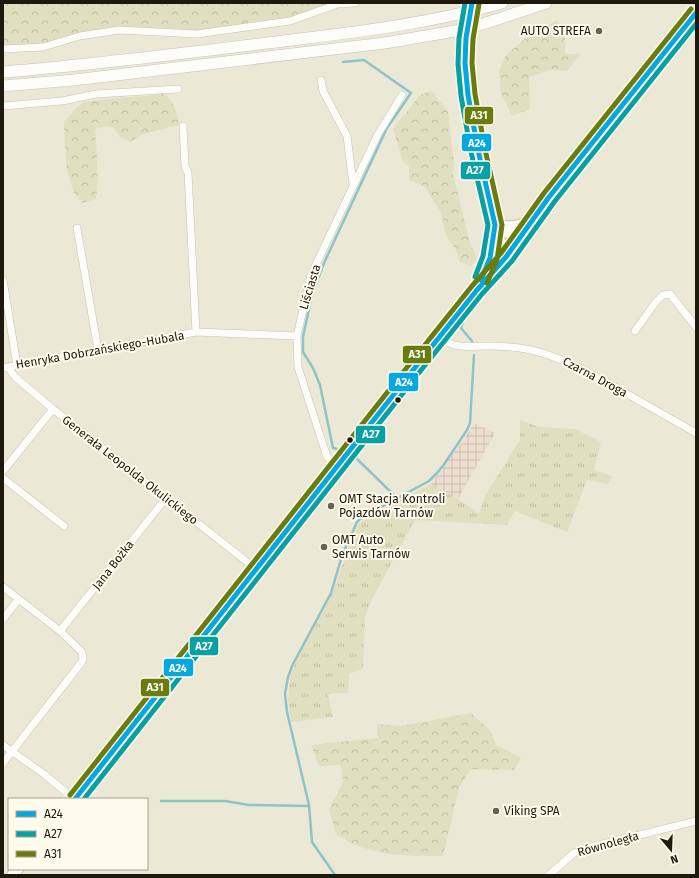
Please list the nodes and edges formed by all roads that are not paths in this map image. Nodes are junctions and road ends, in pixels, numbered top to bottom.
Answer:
1 (355, 3) edge
2 (472, 3) edge
3 (502, 3) edge
4 (546, 3) edge
5 (696, 13) edge
6 (3, 49) edge
7 (3, 72) edge
8 (321, 80) dead end
9 (3, 86) edge
10 (178, 89) dead end
11 (402, 95) dead end
12 (3, 106) edge
13 (183, 126) dead end
14 (354, 184) junction
15 (535, 216) junction
16 (495, 225) junction
17 (528, 227) junction
18 (77, 228) dead end
19 (494, 269) junction
20 (3, 280) edge
21 (477, 290) junction
22 (696, 327) edge
23 (636, 331) dead end
24 (196, 332) junction
25 (297, 336) junction
26 (440, 337) junction
27 (98, 350) junction
28 (17, 365) junction
29 (6, 367) edge
30 (53, 409) junction
31 (696, 433) edge
32 (337, 467) junction
33 (3, 471) edge
34 (3, 478) edge
35 (166, 498) junction
36 (64, 526) dead end
37 (256, 569) junction
38 (3, 587) edge
39 (18, 600) junction
40 (3, 619) edge
41 (60, 632) junction
42 (3, 745) edge
43 (12, 752) junction
44 (3, 763) edge
45 (73, 798) edge
46 (75, 798) edge
47 (696, 821) edge
48 (549, 875) edge

1 - 6 street
2 - 16 main road, bridge
3 - 7 main road
4 - 9 main road
5 - 15 main road
8 - 14 street
10 - 12 street
11 - 14 street, Liściasta
13 - 24 street, Henryka Dobrzańskiego-Hubala
14 - 25 street, Liściasta
15 - 16 main road
15 - 17 main road
16 - 17 main road
16 - 19 main road
16 - 21 main road
17 - 19 main road
18 - 27 street
19 - 21 main road
20 - 28 street
21 - 26 main road
22 - 23 street
24 - 25 street, Henryka Dobrzańskiego-Hubala
24 - 27 street, Henryka Dobrzańskiego-Hubala
25 - 32 street, Liściasta
26 - 31 street, Czarna Droga
26 - 32 main road
27 - 28 street, Henryka Dobrzańskiego-Hubala
28 - 29 street, Henryka Dobrzańskiego-Hubala
29 - 30 street, Generała Leopolda Okulickiego
30 - 33 street
30 - 35 street, Generała Leopolda Okulickiego
32 - 37 main road
34 - 36 street
35 - 37 street, Generała Leopolda Okulickiego
35 - 41 street, Jana Bożka
37 - 46 main road
38 - 39 street
39 - 40 street
39 - 41 street
41 - 43 street
42 - 43 street
43 - 44 street
43 - 45 street
47 - 48 street, Równoległa

